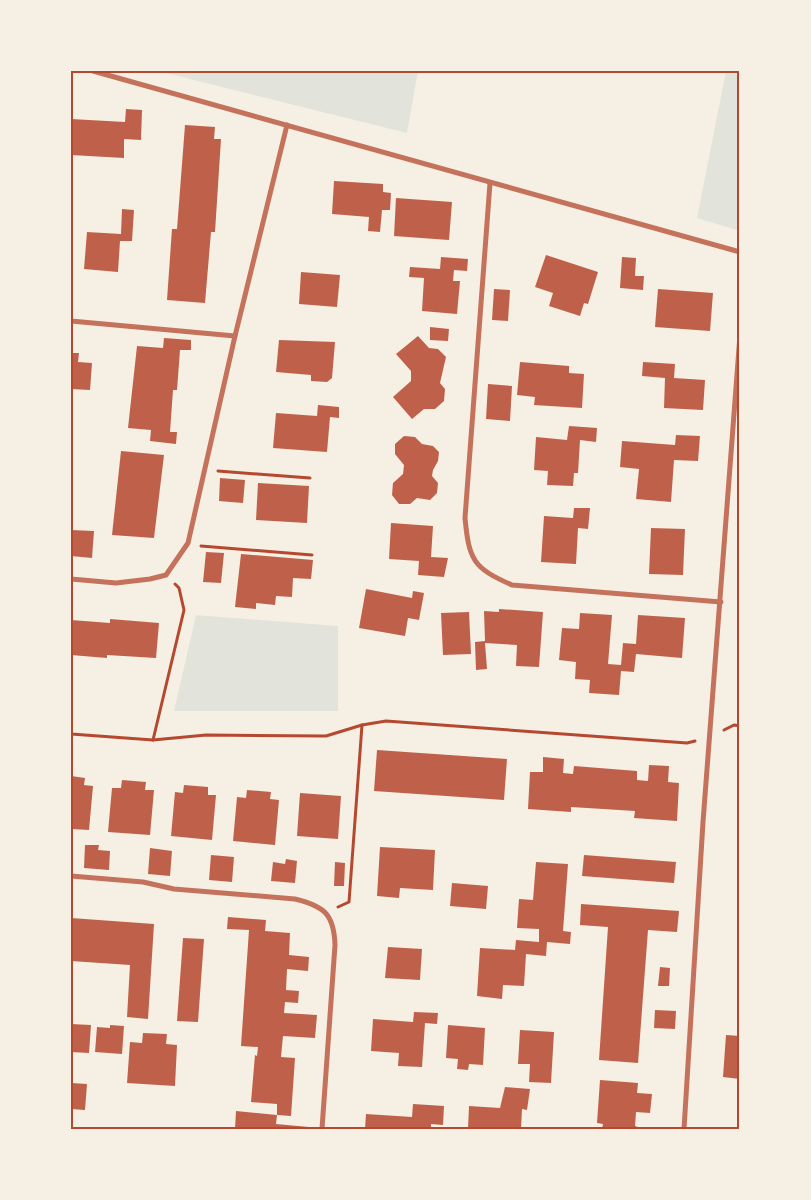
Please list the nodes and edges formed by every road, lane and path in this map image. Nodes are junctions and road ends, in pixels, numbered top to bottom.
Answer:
1 (94, 71) edge
2 (287, 125) junction
3 (490, 183) junction
4 (740, 252) edge
5 (71, 321) edge
6 (740, 335) edge
7 (235, 336) junction
8 (205, 470) junction
9 (310, 478) dead end
10 (188, 543) junction
11 (312, 555) dead end
12 (166, 575) junction
13 (71, 579) edge
14 (721, 602) junction
15 (362, 725) junction
16 (71, 734) edge
17 (711, 737) junction
18 (153, 740) junction
19 (71, 876) edge
20 (326, 913) junction
21 (322, 1129) edge
22 (684, 1129) edge

1 - 2 street
2 - 3 street
2 - 7 street
3 - 4 street
3 - 14 street
5 - 7 street
6 - 14 street
7 - 8 street
8 - 9 path
8 - 10 street
10 - 11 path
10 - 12 street
12 - 13 street
12 - 18 path
14 - 17 street
15 - 17 path
15 - 18 path
15 - 20 path
16 - 18 path
17 - 22 street
19 - 20 street
20 - 21 street

